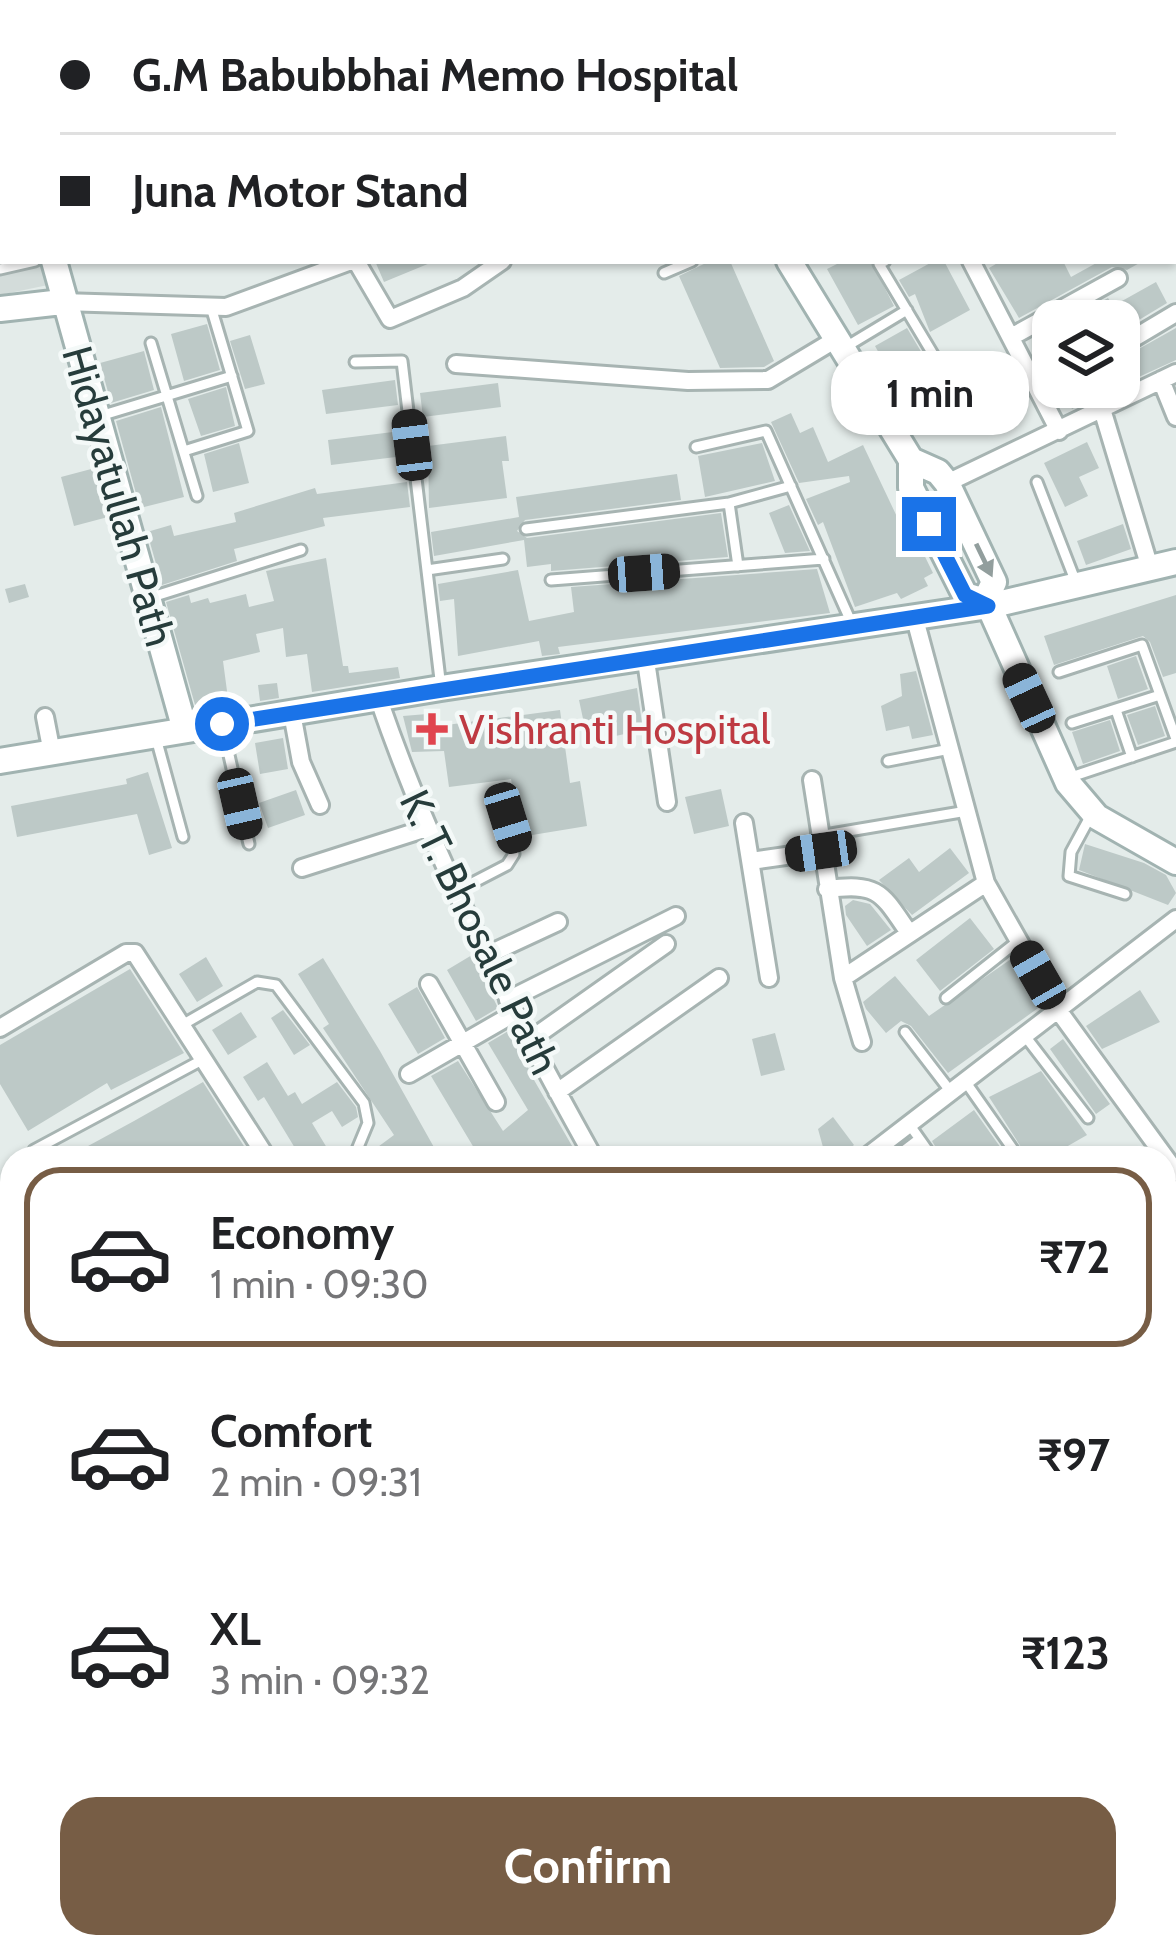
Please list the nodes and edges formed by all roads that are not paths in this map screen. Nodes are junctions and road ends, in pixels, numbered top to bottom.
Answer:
1 (55, 264) edge
2 (345, 264) edge
3 (355, 264) edge
4 (498, 264) edge
5 (685, 264) edge
6 (797, 264) edge
7 (879, 264) edge
8 (974, 264) edge
9 (664, 273) dead end
10 (1118, 278) dead end
11 (62, 302) junction
12 (211, 307) junction
13 (0, 308) edge
14 (907, 310) junction
15 (1176, 313) edge
16 (1140, 334) edge
17 (1011, 337) junction
18 (152, 343) dead end
19 (841, 344) junction
20 (355, 362) dead end
21 (456, 364) dead end
22 (1032, 367) edge
23 (232, 376) junction
24 (1168, 377) edge
25 (168, 395) junction
26 (1052, 408) edge
27 (1102, 410) junction
28 (886, 415) junction
29 (100, 416) junction
30 (1176, 417) edge
31 (1059, 431) junction
32 (696, 447) dead end
33 (184, 451) junction
34 (911, 460) junction
35 (1037, 482) dead end
36 (947, 483) junction
37 (791, 487) junction
38 (197, 496) dead end
39 (729, 503) junction
40 (526, 529) dead end
41 (301, 550) dead end
42 (503, 559) dead end
43 (824, 559) junction
44 (1176, 562) edge
45 (738, 566) junction
46 (1150, 568) junction
47 (427, 570) junction
48 (551, 580) dead end
49 (1077, 585) junction
50 (149, 598) junction
51 (987, 603) junction
52 (916, 619) junction
53 (854, 629) junction
54 (646, 661) junction
55 (1059, 671) dead end
56 (441, 688) junction
57 (1160, 695) junction
58 (379, 700) junction
59 (1116, 710) junction
60 (292, 713) junction
61 (44, 717) dead end
62 (1072, 723) dead end
63 (222, 724) junction
64 (184, 730) junction
65 (156, 735) junction
66 (1176, 741) edge
67 (950, 749) junction
68 (52, 752) junction
69 (1132, 757) junction
70 (0, 761) edge
71 (888, 761) dead end
72 (1066, 779) junction
73 (812, 780) dead end
74 (499, 792) dead end
75 (667, 802) dead end
76 (320, 805) dead end
77 (967, 811) junction
78 (1092, 812) junction
79 (744, 823) dead end
80 (424, 829) junction
81 (183, 837) dead end
82 (249, 844) dead end
83 (820, 844) junction
84 (751, 861) junction
85 (1176, 862) edge
86 (302, 868) dead end
87 (986, 883) junction
88 (827, 889) junction
89 (453, 893) junction
90 (1125, 894) dead end
91 (676, 916) dead end
92 (1176, 919) edge
93 (558, 922) dead end
94 (909, 932) junction
95 (1018, 941) junction
96 (666, 944) dead end
97 (485, 956) junction
98 (718, 977) dead end
99 (769, 978) dead end
100 (843, 978) junction
101 (429, 984) dead end
102 (946, 998) dead end
103 (512, 1006) junction
104 (1058, 1010) junction
105 (181, 1025) junction
106 (0, 1028) edge
107 (905, 1032) dead end
108 (1025, 1036) junction
109 (530, 1040) junction
110 (462, 1042) junction
111 (862, 1042) dead end
112 (202, 1060) junction
113 (409, 1074) dead end
114 (958, 1087) junction
115 (557, 1092) junction
116 (496, 1102) dead end
117 (1088, 1118) dead end
118 (914, 1132) junction
119 (41, 1146) edge
120 (259, 1146) edge
121 (358, 1146) edge
122 (585, 1146) edge
123 (895, 1146) edge
124 (924, 1146) edge
125 (1009, 1146) edge
126 (1157, 1146) edge

1 - 11 street, Hidayatullah Path
2 - 12 street
3 - 4 street
5 - 9 lane
6 - 19 street
7 - 14 lane
8 - 17 street
10 - 17 street
11 - 12 street
11 - 13 street
11 - 29 street, Hidayatullah Path
12 - 23 lane
14 - 19 lane
14 - 28 lane
15 - 16 street
17 - 22 street
18 - 25 lane
19 - 21 street
19 - 28 street
20 - 47 lane
23 - 25 lane
23 - 33 lane
24 - 27 street
24 - 30 street
25 - 29 lane
25 - 33 lane
26 - 31 street
27 - 31 street
27 - 46 street
28 - 34 street
29 - 50 street, Hidayatullah Path
31 - 36 street
32 - 37 lane
33 - 38 lane
34 - 36 street
34 - 51 street
35 - 49 lane
36 -> 51 street
37 - 39 lane
37 - 43 lane
39 - 40 lane
39 - 45 lane
41 - 50 lane
42 - 47 lane
43 - 45 lane
43 - 53 lane
44 - 46 street
45 - 48 lane
46 - 49 street
47 - 56 lane
49 - 51 street
50 - 64 street, Hidayatullah Path
51 - 52 street
51 - 72 street
52 - 53 street
52 - 67 street
53 - 54 street
54 - 56 street
54 - 75 street
55 - 57 lane
56 - 58 street
57 - 59 lane
57 - 66 lane
58 - 60 street
58 - 80 street, K. T. Bhosale Path
59 - 62 lane
59 - 69 lane
60 - 63 street
60 - 76 street
61 - 68 street
63 - 64 street
63 - 82 lane
64 - 65 street
65 - 68 street
65 - 81 lane
66 - 69 lane
67 - 71 lane
67 - 77 street
68 - 70 street
69 - 72 lane
72 - 78 street
73 - 83 street
74 - 89 lane
77 - 83 lane
77 - 87 street
78 - 85 street
78 - 90 lane
79 - 84 street
80 - 86 street
80 - 89 street, K. T. Bhosale Path
83 - 84 street
83 - 88 street
84 - 99 street
87 - 94 street
87 - 95 street
88 - 94 street
88 - 100 street
89 - 97 street, K. T. Bhosale Path
91 - 103 street
92 - 104 street
93 - 97 street
94 - 100 street
95 - 102 lane
95 - 104 street
96 - 109 street
97 - 103 street, K. T. Bhosale Path
98 - 115 street
100 - 111 street
101 - 110 street
103 - 109 street, K. T. Bhosale Path
103 - 110 street
104 - 108 street
104 - 126 street
105 - 106 street
105 - 112 street
105 - 121 lane
107 - 114 lane
108 - 114 street
108 - 117 lane
109 - 115 street, K. T. Bhosale Path
110 - 113 street
110 - 116 street
112 - 119 lane
112 - 120 street
114 - 118 street
114 - 125 lane
115 - 122 street, K. T. Bhosale Path
118 - 123 street
118 - 124 lane

